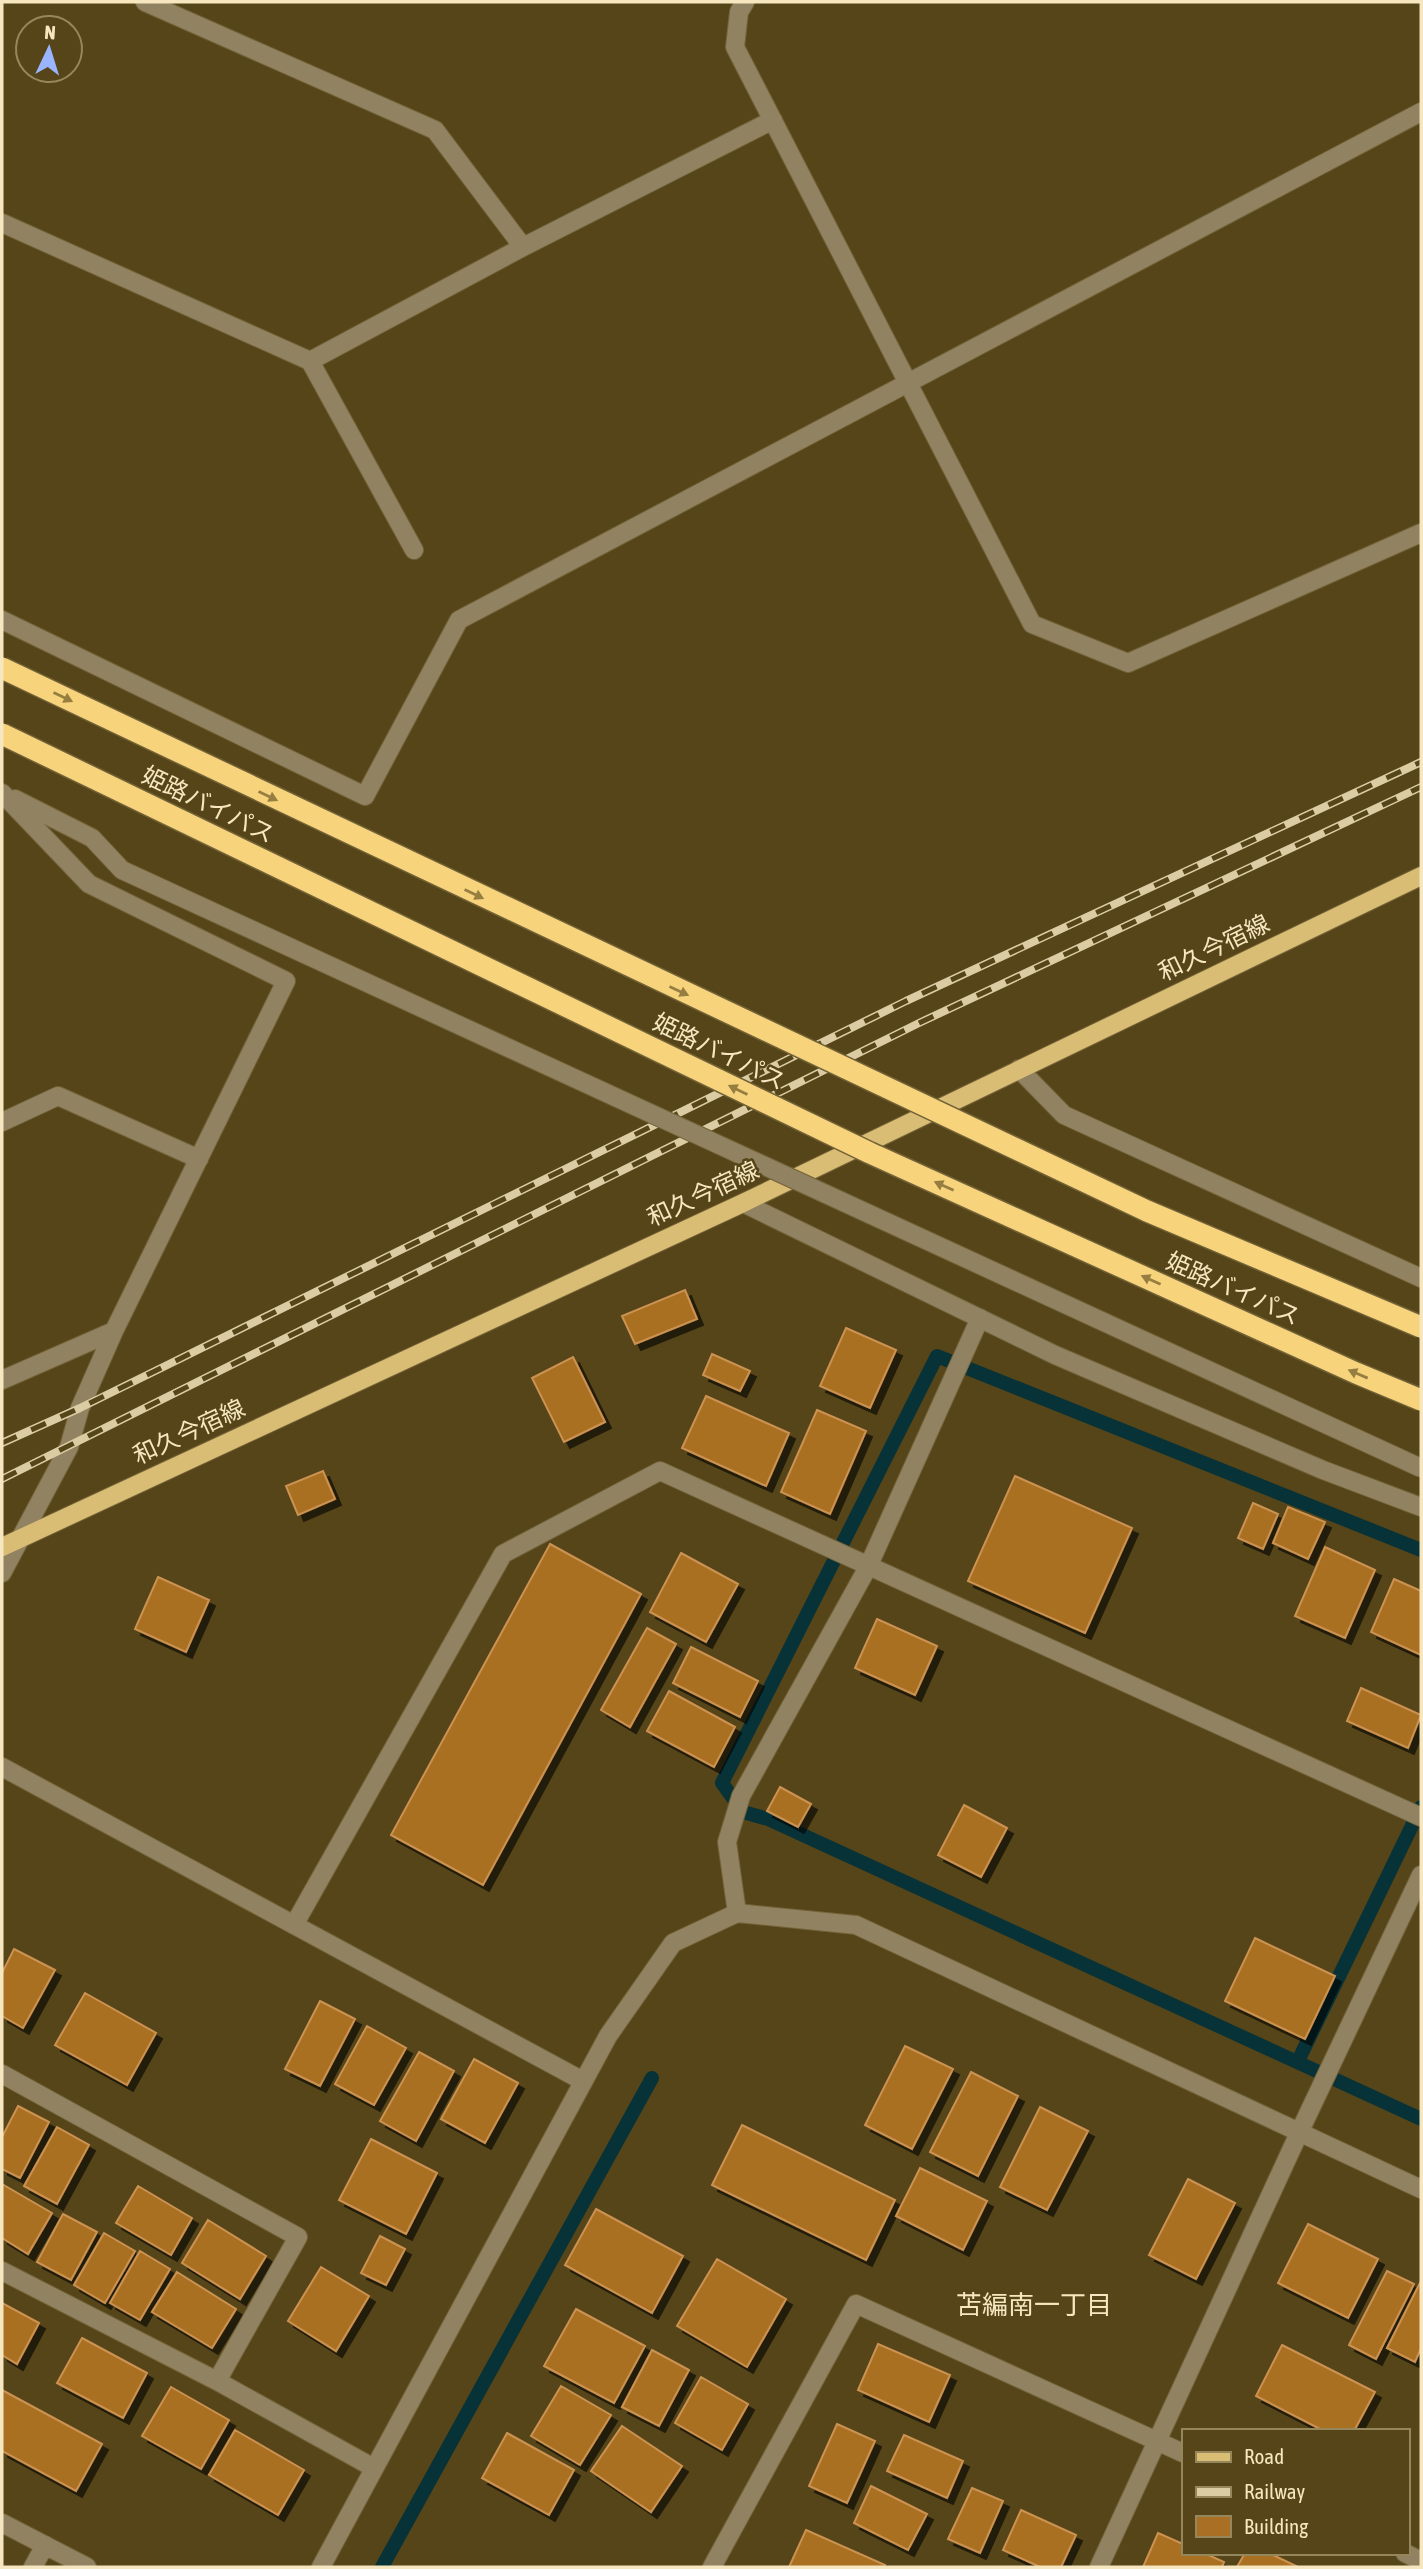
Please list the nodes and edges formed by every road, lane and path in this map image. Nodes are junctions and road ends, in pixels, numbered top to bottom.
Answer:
1 (145, 2) edge
2 (736, 5) edge
3 (1421, 112) edge
4 (773, 120) junction
5 (2, 223) edge
6 (523, 247) junction
7 (310, 361) junction
8 (908, 385) junction
9 (1421, 533) edge
10 (414, 550) dead end
11 (2, 620) edge
12 (2, 668) edge
13 (2, 734) edge
14 (2, 793) edge
15 (1421, 876) edge
16 (1019, 1069) junction
17 (2, 1122) edge
18 (199, 1159) junction
19 (743, 1203) junction
20 (1421, 1278) edge
21 (979, 1318) junction
22 (1421, 1327) edge
23 (114, 1331) junction
24 (2, 1380) edge
25 (1421, 1399) edge
26 (1421, 1468) edge
27 (1421, 1507) edge
28 (19, 1538) junction
29 (2, 1546) edge
30 (868, 1567) junction
31 (2, 1573) edge
32 (2, 1767) edge
33 (1421, 1817) edge
34 (1421, 1875) edge
35 (737, 1913) junction
36 (294, 1925) junction
37 (2, 2074) edge
38 (583, 2081) junction
39 (1299, 2133) junction
40 (1421, 2189) edge
41 (2, 2271) edge
42 (217, 2381) junction
43 (1157, 2441) junction
44 (1182, 2453) edge
45 (374, 2468) junction
46 (2, 2523) edge
47 (45, 2545) junction
48 (33, 2567) edge
49 (87, 2567) edge
50 (321, 2567) edge
51 (712, 2567) edge
52 (1099, 2567) edge

1 - 6 street
2 - 4 street
3 - 8 street
4 - 6 street
4 - 8 street
5 - 7 street
6 - 7 street
7 - 10 street
8 - 9 street
8 - 11 street
12 -> 22 highway, 姫路バイパス, bridge
25 -> 13 highway, 姫路バイパス, bridge
14 - 18 street
14 - 26 street, bridge
15 - 16 main road, 和久今宿線
16 - 19 main road, 和久今宿線
16 - 20 street
17 - 18 street
18 - 23 street
19 - 21 street
19 - 28 main road, 和久今宿線
21 - 27 street
21 - 30 street
23 - 24 street
23 - 28 street
28 - 29 main road, 和久今宿線
28 - 31 street
30 - 33 street
30 - 35 street
30 - 36 street
32 - 36 street
34 - 39 street
35 - 38 street
35 - 39 street
36 - 38 street
37 - 42 street
38 - 45 street
39 - 40 street
39 - 43 street
41 - 42 street
42 - 45 street
43 - 44 street
43 - 51 street
43 - 52 street
45 - 50 street
46 - 47 street
47 - 48 street
47 - 49 street

